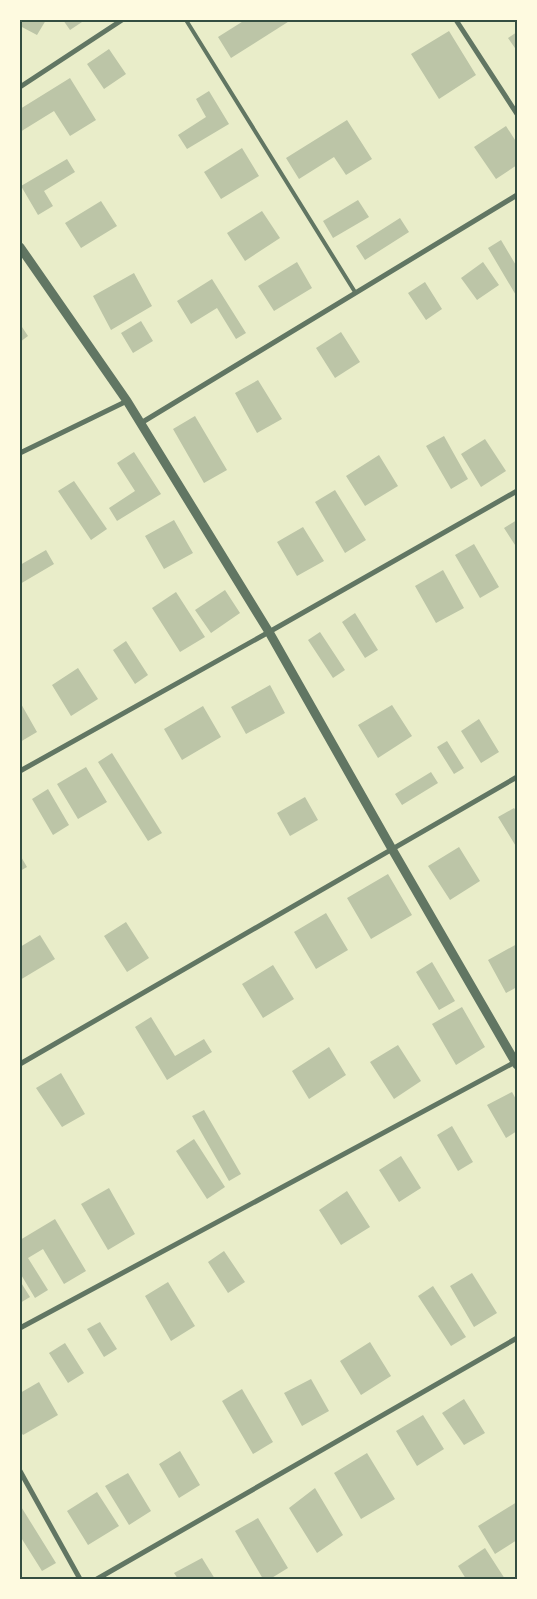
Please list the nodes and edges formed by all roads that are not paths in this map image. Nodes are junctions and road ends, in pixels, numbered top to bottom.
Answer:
1 (122, 20) edge
2 (186, 20) edge
3 (456, 20) edge
4 (20, 87) edge
5 (517, 114) edge
6 (517, 195) edge
7 (20, 247) edge
8 (355, 292) junction
9 (127, 401) junction
10 (141, 423) junction
11 (20, 453) edge
12 (517, 491) edge
13 (269, 632) junction
14 (20, 771) edge
15 (517, 777) edge
16 (392, 849) junction
17 (516, 1063) edge
18 (20, 1064) edge
19 (20, 1328) edge
20 (517, 1338) edge
21 (20, 1472) edge
22 (80, 1579) edge
23 (97, 1579) edge

1 - 4 street
2 - 8 lane
3 - 5 street
6 - 8 street
7 - 9 street
8 - 10 street
9 - 10 street
9 - 11 street
10 - 13 street
12 - 13 street
13 - 14 street
13 - 16 street
15 - 16 street
16 - 17 street
16 - 18 street
17 - 19 street
20 - 23 street
21 - 22 street

